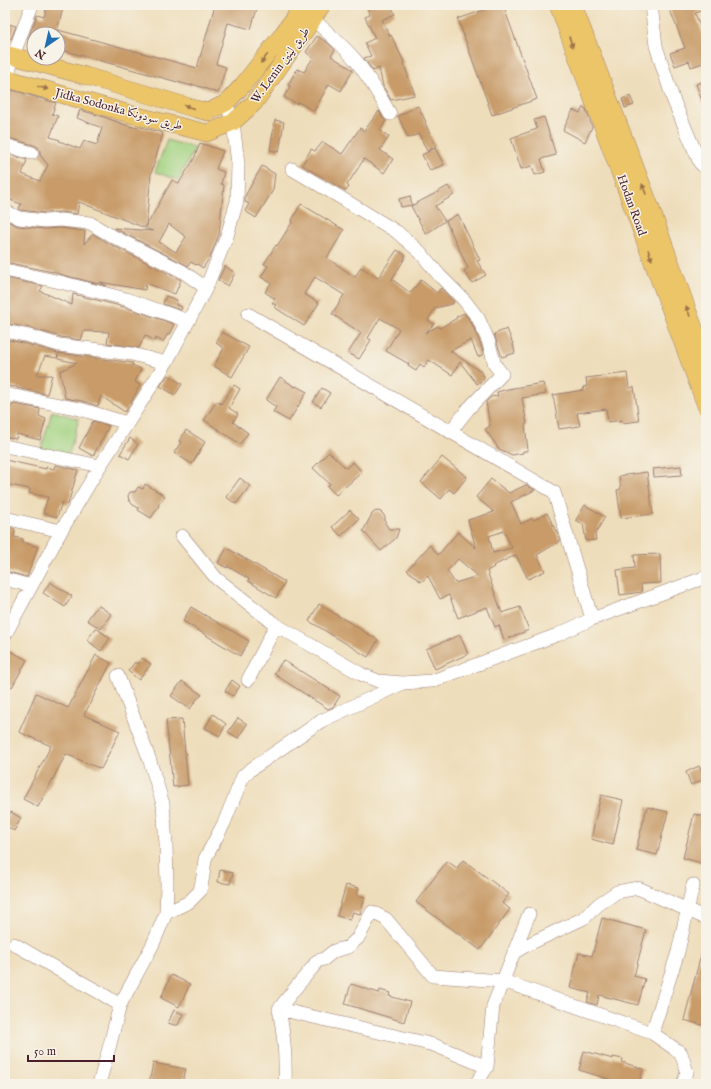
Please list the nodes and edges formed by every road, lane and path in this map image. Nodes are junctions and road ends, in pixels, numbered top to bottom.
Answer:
1 (32, 5) edge
2 (303, 5) edge
3 (558, 5) edge
4 (573, 5) edge
5 (651, 5) edge
6 (317, 12) edge
7 (288, 41) junction
8 (9, 55) edge
9 (6, 78) edge
10 (226, 103) junction
11 (390, 114) dead end
12 (233, 122) junction
13 (5, 145) edge
14 (32, 153) dead end
15 (706, 168) edge
16 (292, 169) dead end
17 (5, 211) edge
18 (5, 270) edge
19 (206, 288) junction
20 (248, 314) dead end
21 (188, 321) junction
22 (5, 331) edge
23 (706, 361) edge
24 (166, 363) junction
25 (5, 394) edge
26 (706, 406) edge
27 (128, 423) junction
28 (450, 432) junction
29 (5, 446) edge
30 (100, 466) junction
31 (5, 518) edge
32 (61, 531) junction
33 (182, 536) dead end
34 (706, 577) edge
35 (5, 579) edge
36 (31, 586) junction
37 (592, 619) junction
38 (276, 625) junction
39 (5, 635) edge
40 (118, 676) dead end
41 (248, 680) dead end
42 (403, 683) junction
43 (693, 885) dead end
44 (688, 910) junction
45 (166, 913) junction
46 (529, 914) dead end
47 (706, 918) edge
48 (14, 944) dead end
49 (515, 952) junction
50 (503, 981) junction
51 (120, 1005) junction
52 (279, 1009) junction
53 (652, 1034) junction
54 (487, 1067) junction
55 (98, 1084) edge
56 (284, 1084) edge
57 (476, 1084) edge
58 (683, 1084) edge

1 - 8 street
2 - 7 main road, W. Lenin طريق لينين
3 -> 26 main road, Hodan Road
23 -> 4 main road, Hodan Road
5 - 15 street
6 - 7 main road, W. Lenin طريق لينين
6 - 11 street
7 -> 10 main road, W. Lenin طريق لينين
7 - 12 main road, W. Lenin طريق لينين
8 - 9 street
10 -> 8 main road, Jidka Sodonka طريق سودونكا
9 -> 12 main road, Jidka Sodonka طريق سودونكا
10 - 12 street
12 - 19 street
13 - 14 street
16 - 28 street
17 - 19 street
18 - 21 street
19 - 21 street
20 - 28 street
21 - 24 street
22 - 24 street
24 - 27 street
25 - 27 street
27 - 30 street
28 - 37 street
29 - 30 street
30 - 32 street
31 - 32 street
32 - 36 street
33 - 38 street
34 - 37 street
35 - 36 street
36 - 39 street
37 - 42 street
38 - 41 street
38 - 42 street
40 - 45 street
42 - 45 street
43 - 44 street
44 - 47 street
44 - 49 street
44 - 53 street
45 - 51 street
46 - 49 street
48 - 51 street
49 - 50 street
50 - 52 street
50 - 53 street
50 - 54 street
51 - 55 street
52 - 54 street
52 - 56 street
53 - 58 street
54 - 57 street

